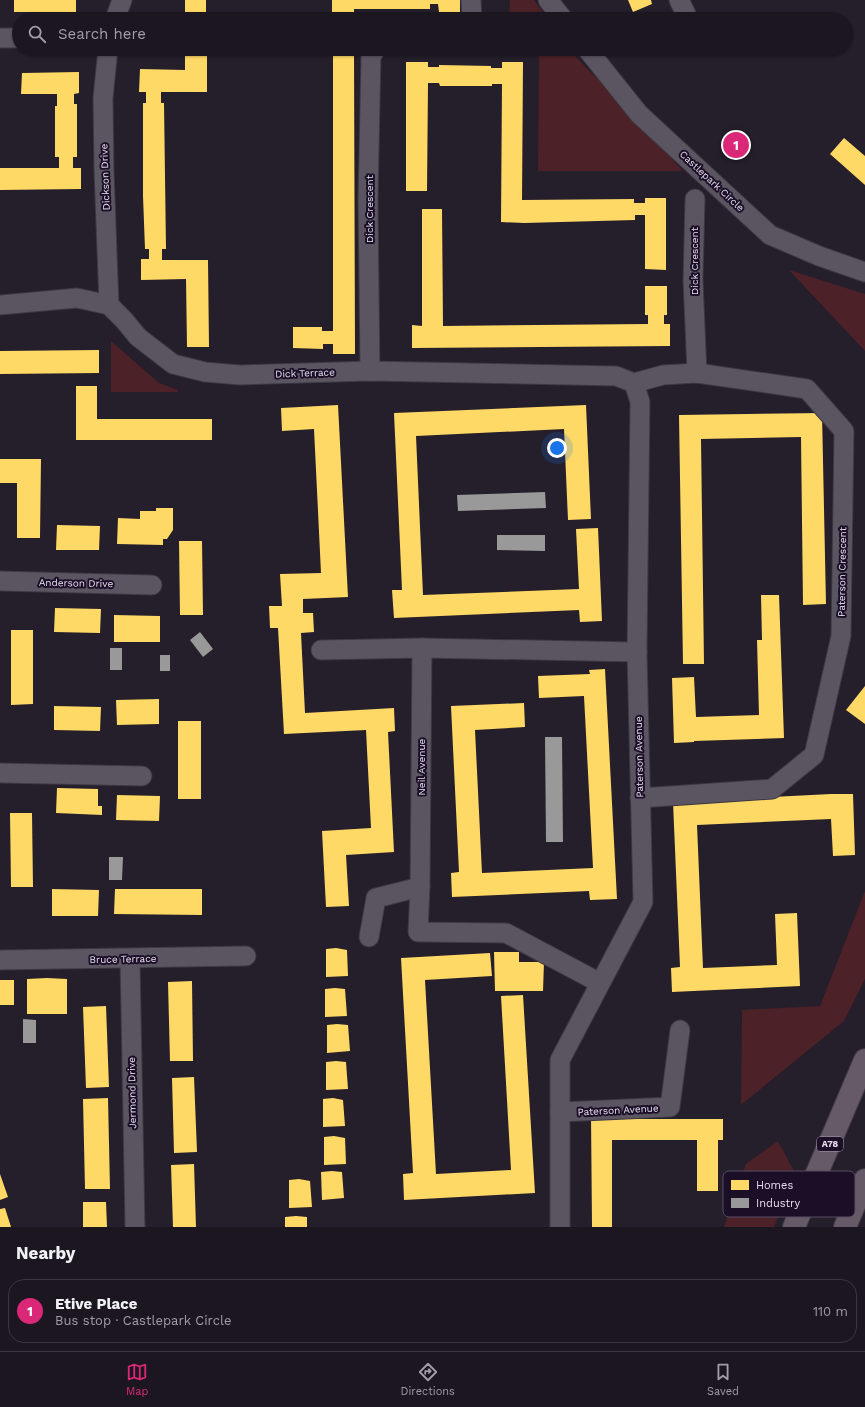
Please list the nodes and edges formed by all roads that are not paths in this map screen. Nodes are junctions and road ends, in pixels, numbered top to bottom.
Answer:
1 (122, 0) edge
2 (471, 0) edge
3 (548, 0) edge
4 (118, 12) edge
5 (472, 12) edge
6 (557, 12) edge
7 (0, 38) edge
8 (12, 38) edge
9 (107, 56) edge
10 (371, 56) edge
11 (593, 56) edge
12 (695, 199) dead end
13 (865, 272) edge
14 (0, 305) edge
15 (108, 305) junction
16 (370, 370) junction
17 (697, 373) junction
18 (634, 383) junction
19 (0, 581) edge
20 (152, 585) dead end
21 (422, 648) junction
22 (321, 650) dead end
23 (637, 652) junction
24 (0, 773) edge
25 (142, 776) dead end
26 (640, 798) junction
27 (420, 887) junction
28 (369, 937) dead end
29 (246, 956) dead end
30 (130, 959) junction
31 (0, 960) edge
32 (600, 984) junction
33 (680, 1030) dead end
34 (865, 1060) edge
35 (560, 1112) junction
36 (818, 1171) edge
37 (865, 1180) edge
38 (855, 1204) edge
39 (798, 1217) edge
40 (849, 1217) edge
41 (135, 1227) edge
42 (560, 1227) edge
43 (794, 1227) edge
44 (845, 1227) edge

1 - 4 street
2 - 5 street
3 - 6 street
7 - 8 street
9 - 15 street, Dickson Drive
10 - 16 street, Dick Crescent
11 - 13 street, Castlepark Circle
12 - 17 street, Dick Crescent
14 - 15 street
15 - 16 street, Dick Terrace
16 - 18 street, Dick Terrace
17 - 18 street, Paterson Crescent
17 - 26 street, Paterson Crescent
18 - 23 street, Paterson Avenue
19 - 20 street, Anderson Drive
21 - 22 street
21 - 23 street
21 - 27 street, Neil Avenue
23 - 26 street, Paterson Avenue
24 - 25 street
26 - 32 street, Paterson Avenue
27 - 28 street
27 - 32 street, Neil Avenue
29 - 30 street, Bruce Terrace
30 - 31 street, Bruce Terrace
30 - 41 street, Jermond Drive
32 - 35 street, Paterson Avenue
33 - 35 street, Paterson Avenue
34 - 36 highway, A78
35 - 42 street, Paterson Avenue
37 - 38 highway
39 - 43 highway, A78
40 - 44 highway

